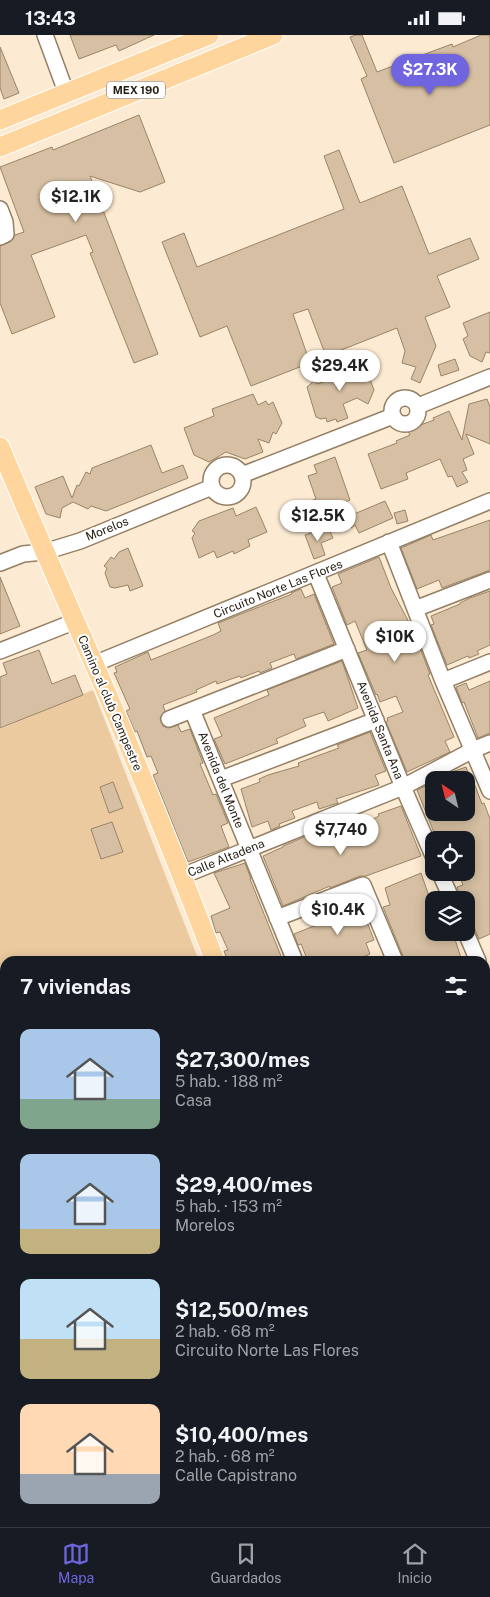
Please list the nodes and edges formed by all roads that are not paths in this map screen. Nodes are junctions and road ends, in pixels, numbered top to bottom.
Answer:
1 (45, 35) edge
2 (209, 35) edge
3 (273, 35) edge
4 (66, 93) junction
5 (0, 120) edge
6 (0, 147) edge
7 (0, 209) edge
8 (0, 237) edge
9 (490, 377) edge
10 (0, 447) edge
11 (490, 501) edge
12 (389, 542) junction
13 (44, 552) junction
14 (0, 563) edge
15 (316, 574) junction
16 (490, 580) edge
17 (415, 609) junction
18 (76, 621) junction
19 (347, 649) junction
20 (0, 651) edge
21 (490, 662) edge
22 (94, 664) junction
23 (443, 681) junction
24 (192, 710) junction
25 (169, 719) dead end
26 (376, 720) junction
27 (490, 743) edge
28 (473, 750) junction
29 (221, 779) junction
30 (402, 787) junction
31 (490, 791) edge
32 (425, 839) edge
33 (249, 848) junction
34 (182, 876) junction
35 (277, 918) junction
36 (469, 941) edge
37 (212, 956) edge
38 (293, 956) edge
39 (393, 956) edge
40 (476, 956) edge

1 - 4 street
2 - 4 main road, MEX 190
3 - 6 main road, MEX 190
4 - 5 main road, MEX 190
7 - 8 street
9 - 13 street, Morelos
10 - 13 main road, Camino al club Campestre
11 - 12 street, Circuito Norte Las Flores
12 - 15 street, Circuito Norte Las Flores
12 - 17 street
13 - 14 street, Morelos
13 - 18 main road, Camino al club Campestre
15 - 19 street, Avenida Santa Ana
15 - 22 street, Circuito Norte Las Flores
16 - 17 street
17 - 23 street
18 - 20 street
18 - 22 main road, Camino al club Campestre
19 - 24 street
19 - 26 street, Avenida Santa Ana
21 - 23 street
22 - 34 main road, Camino al club Campestre
23 - 28 street
24 - 25 street
24 - 29 street, Avenida del Monte
26 - 29 street
26 - 30 street, Avenida Santa Ana
27 - 28 street, Calle Altadena
28 - 30 street, Calle Altadena
28 - 31 street
29 - 33 street, Avenida del Monte
30 - 32 street, Avenida Santa Ana
30 - 33 street, Calle Altadena
33 - 34 street, Calle Altadena
33 - 35 street, Avenida del Monte
34 - 37 main road, Camino al club Campestre
35 - 38 street, Avenida del Monte
35 - 39 street
36 - 40 street

